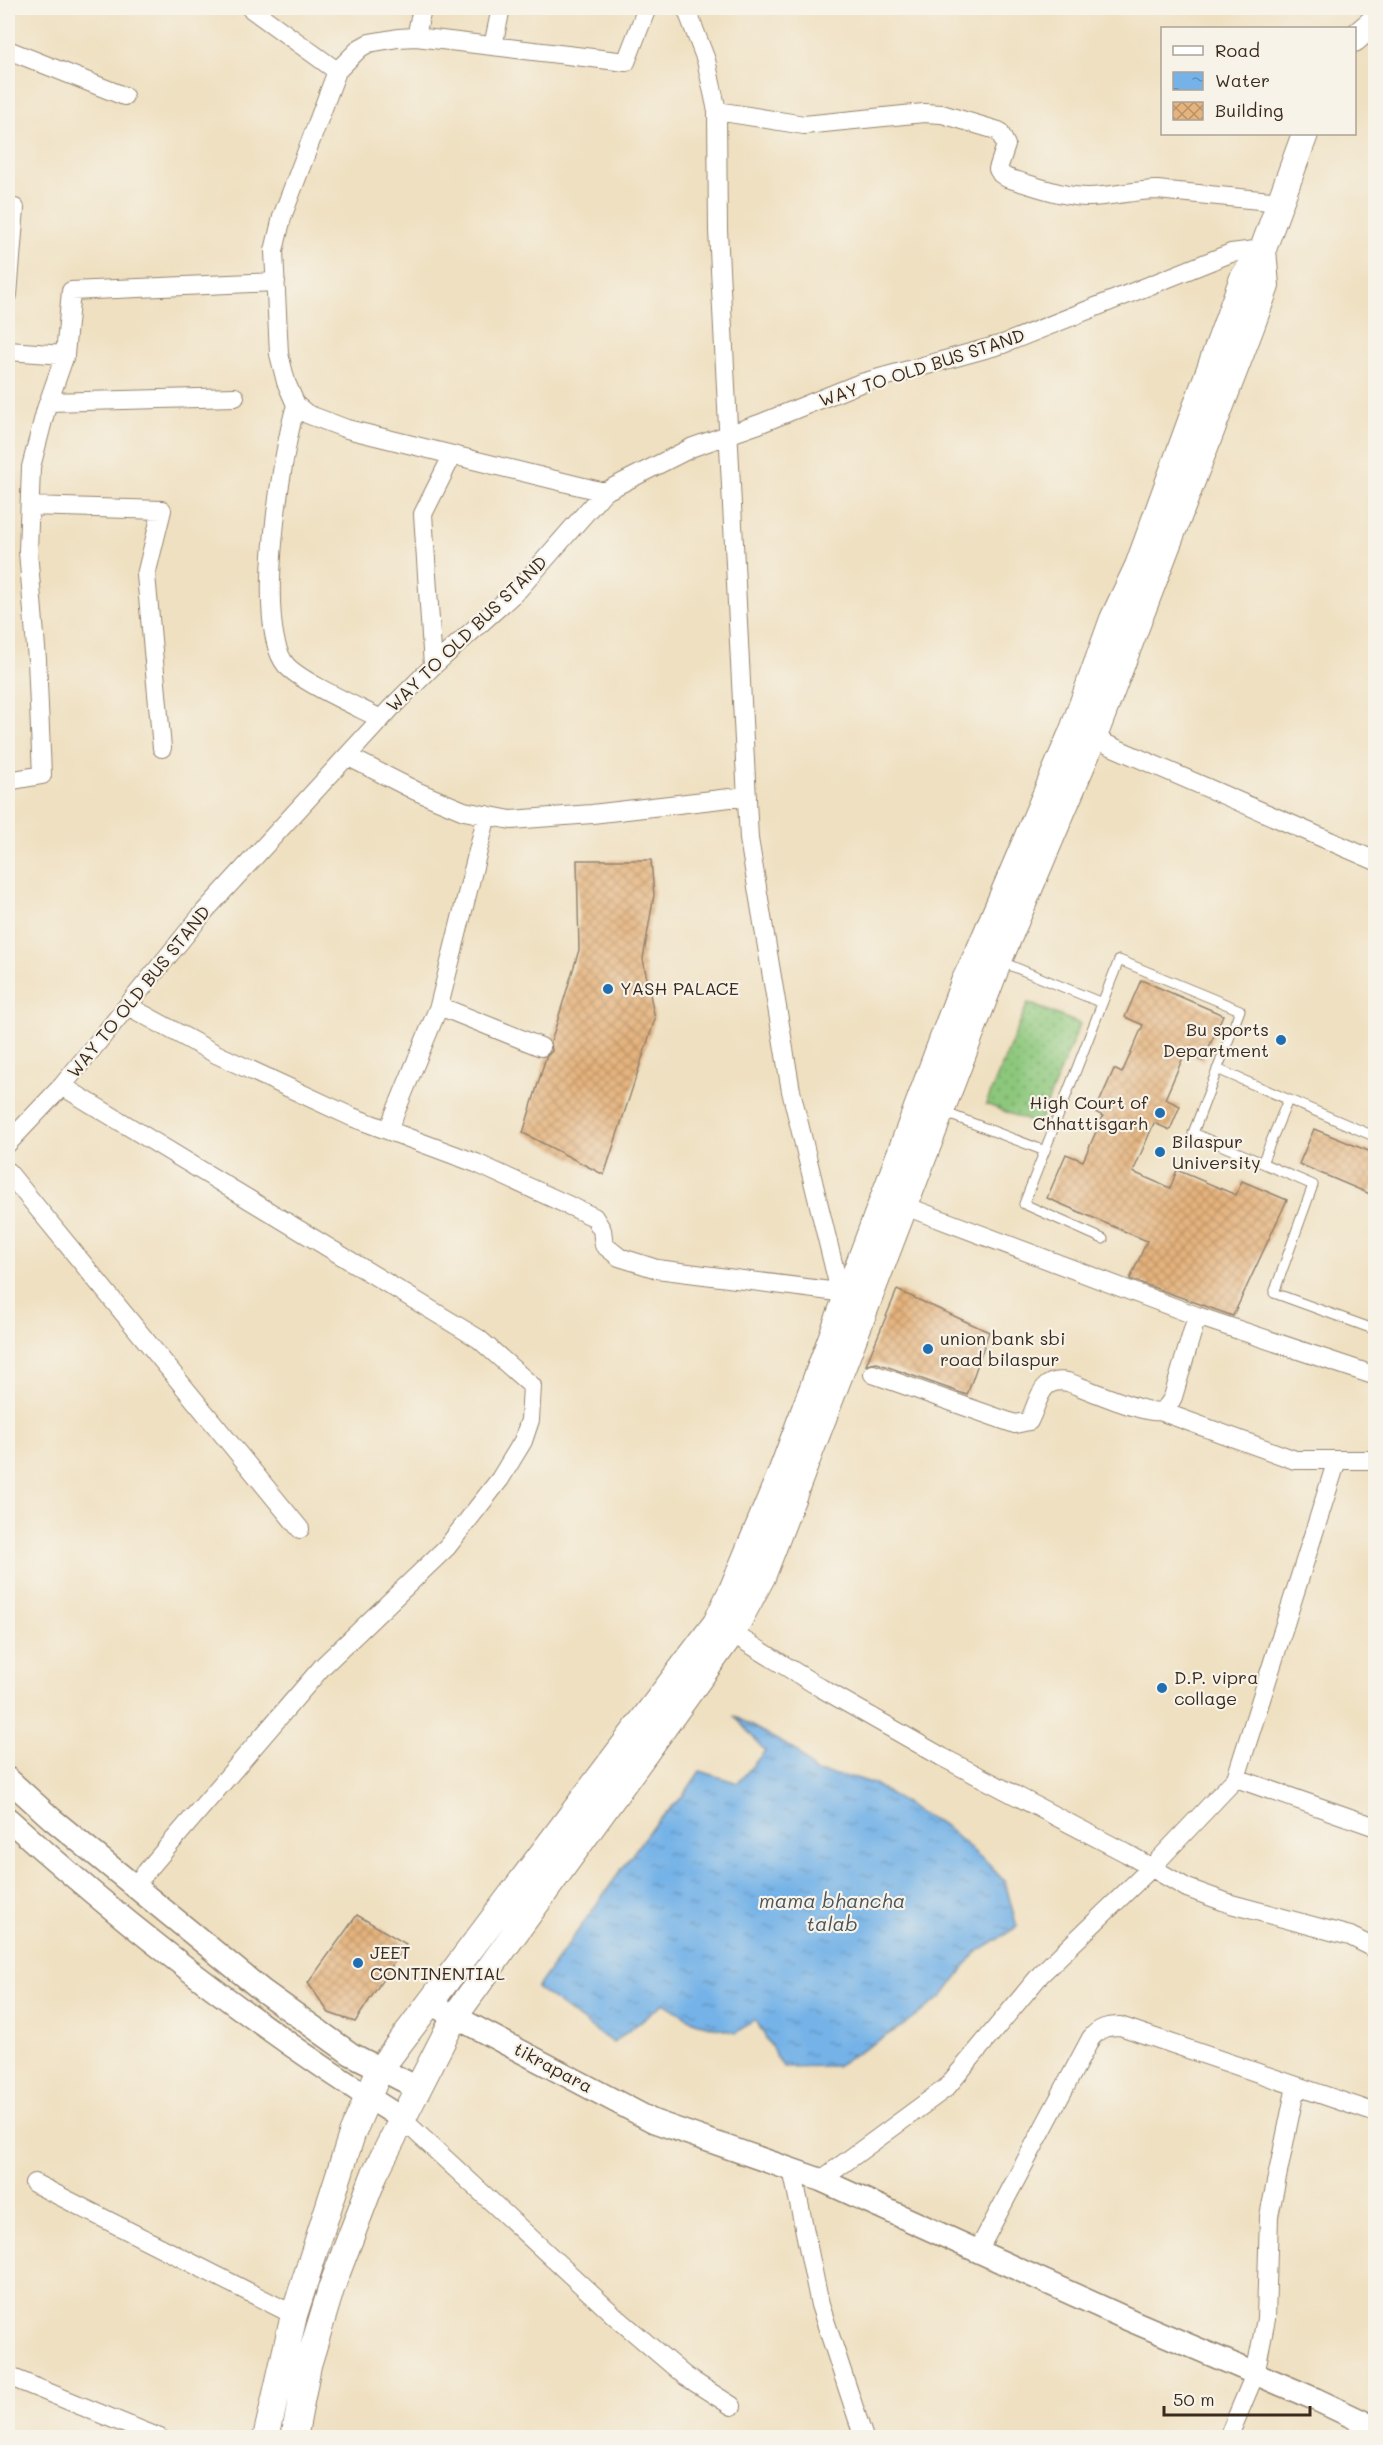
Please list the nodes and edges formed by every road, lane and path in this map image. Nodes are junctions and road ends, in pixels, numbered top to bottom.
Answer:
1 (422, 8) edge
2 (501, 8) edge
3 (647, 8) edge
4 (686, 8) edge
5 (259, 10) edge
6 (1376, 20) edge
7 (416, 37) junction
8 (1356, 37) edge
9 (493, 46) junction
10 (8, 50) edge
11 (337, 71) junction
12 (124, 96) dead end
13 (717, 111) junction
14 (1305, 135) edge
15 (1280, 202) junction
16 (8, 208) edge
17 (1263, 249) junction
18 (276, 282) junction
19 (8, 295) edge
20 (8, 351) edge
21 (65, 356) junction
22 (235, 397) dead end
23 (49, 402) junction
24 (296, 405) junction
25 (729, 434) junction
26 (452, 456) junction
27 (604, 492) junction
28 (30, 506) junction
29 (433, 666) junction
30 (381, 719) junction
31 (1083, 734) junction
32 (162, 748) dead end
33 (347, 756) junction
34 (8, 781) edge
35 (747, 796) junction
36 (487, 815) junction
37 (1376, 861) edge
38 (989, 956) junction
39 (1102, 1003) junction
40 (128, 1006) junction
41 (439, 1006) junction
42 (541, 1047) dead end
43 (1217, 1069) junction
44 (62, 1086) junction
45 (1288, 1100) junction
46 (940, 1111) junction
47 (388, 1130) junction
48 (1376, 1137) edge
49 (8, 1143) edge
50 (1045, 1150) junction
51 (1262, 1163) junction
52 (8, 1172) edge
53 (905, 1206) junction
54 (1102, 1239) dead end
55 (841, 1298) junction
56 (1197, 1316) junction
57 (1376, 1330) edge
58 (873, 1374) dead end
59 (1376, 1376) edge
60 (1160, 1411) junction
61 (1337, 1460) junction
62 (1376, 1460) edge
63 (300, 1529) dead end
64 (724, 1628) junction
65 (1236, 1778) junction
66 (8, 1779) edge
67 (8, 1819) edge
68 (1376, 1827) edge
69 (1151, 1868) junction
70 (134, 1886) junction
71 (1376, 1948) edge
72 (431, 2004) junction
73 (455, 2016) junction
74 (380, 2069) junction
75 (1296, 2086) junction
76 (418, 2088) junction
77 (368, 2097) junction
78 (1376, 2113) edge
79 (401, 2118) junction
80 (792, 2169) junction
81 (821, 2180) junction
82 (34, 2183) dead end
83 (978, 2251) junction
84 (294, 2316) junction
85 (1255, 2374) junction
86 (8, 2376) edge
87 (732, 2406) dead end
88 (1376, 2428) edge
89 (160, 2438) edge
90 (266, 2438) edge
91 (294, 2438) edge
92 (864, 2438) edge
93 (1228, 2438) edge

1 - 7 street
2 - 9 street
3 - 9 street
4 - 13 street
5 - 11 street
6 - 8 main road
7 - 9 street
7 - 11 street
10 - 12 street
11 - 18 street
13 - 15 street
13 - 25 street
14 - 15 main road
15 - 17 main road
16 - 19 street
17 - 25 street, WAY TO OLD BUS STAND
17 - 31 main road
18 - 21 street
18 - 24 street
20 - 21 street
21 - 23 street
22 - 23 street
23 - 28 street
24 - 26 street
24 - 30 street
25 - 27 street, WAY TO OLD BUS STAND
25 - 35 street
26 - 27 street
26 - 29 street
27 - 29 street, WAY TO OLD BUS STAND
28 - 32 street
28 - 34 street
29 - 30 street, WAY TO OLD BUS STAND
30 - 33 street, WAY TO OLD BUS STAND
31 - 37 street
31 - 38 main road
33 - 36 street
33 - 40 street, WAY TO OLD BUS STAND
35 - 36 street
35 - 55 street
36 - 41 street
38 - 39 lane
38 - 46 main road
38 - 55 main road
39 - 43 lane
39 - 50 lane
40 - 44 street, WAY TO OLD BUS STAND
40 - 47 street
41 - 42 street
41 - 47 street
43 - 45 lane
43 - 51 lane
44 - 49 street, WAY TO OLD BUS STAND
44 - 70 street
45 - 48 lane
45 - 51 lane
46 - 50 lane
46 - 53 main road
47 - 55 street
50 - 54 lane
51 - 57 lane
52 - 63 street
53 - 56 street
53 - 64 main road
55 - 64 main road
56 - 59 street
56 - 60 street
58 - 60 street
60 - 61 street
61 - 62 street
61 - 65 street
64 - 69 street
64 - 72 main road
64 - 73 main road
65 - 68 street
65 - 69 street
66 - 70 street
67 - 77 street
69 - 71 street
69 - 81 street
70 - 74 street
72 - 73 street, tikrapara
72 - 74 main road
73 - 76 main road
73 - 80 street, tikrapara
74 - 76 street
74 - 77 main road
75 - 78 street
75 - 83 street
75 - 85 street
76 - 79 main road
77 - 79 street
77 - 84 main road
79 - 87 street
79 - 91 main road
80 - 81 street, tikrapara
80 - 92 street
81 - 83 street, tikrapara
82 - 84 street
83 - 85 street, tikrapara
84 - 90 main road
85 - 88 street, tikrapara
85 - 93 street
86 - 89 street

